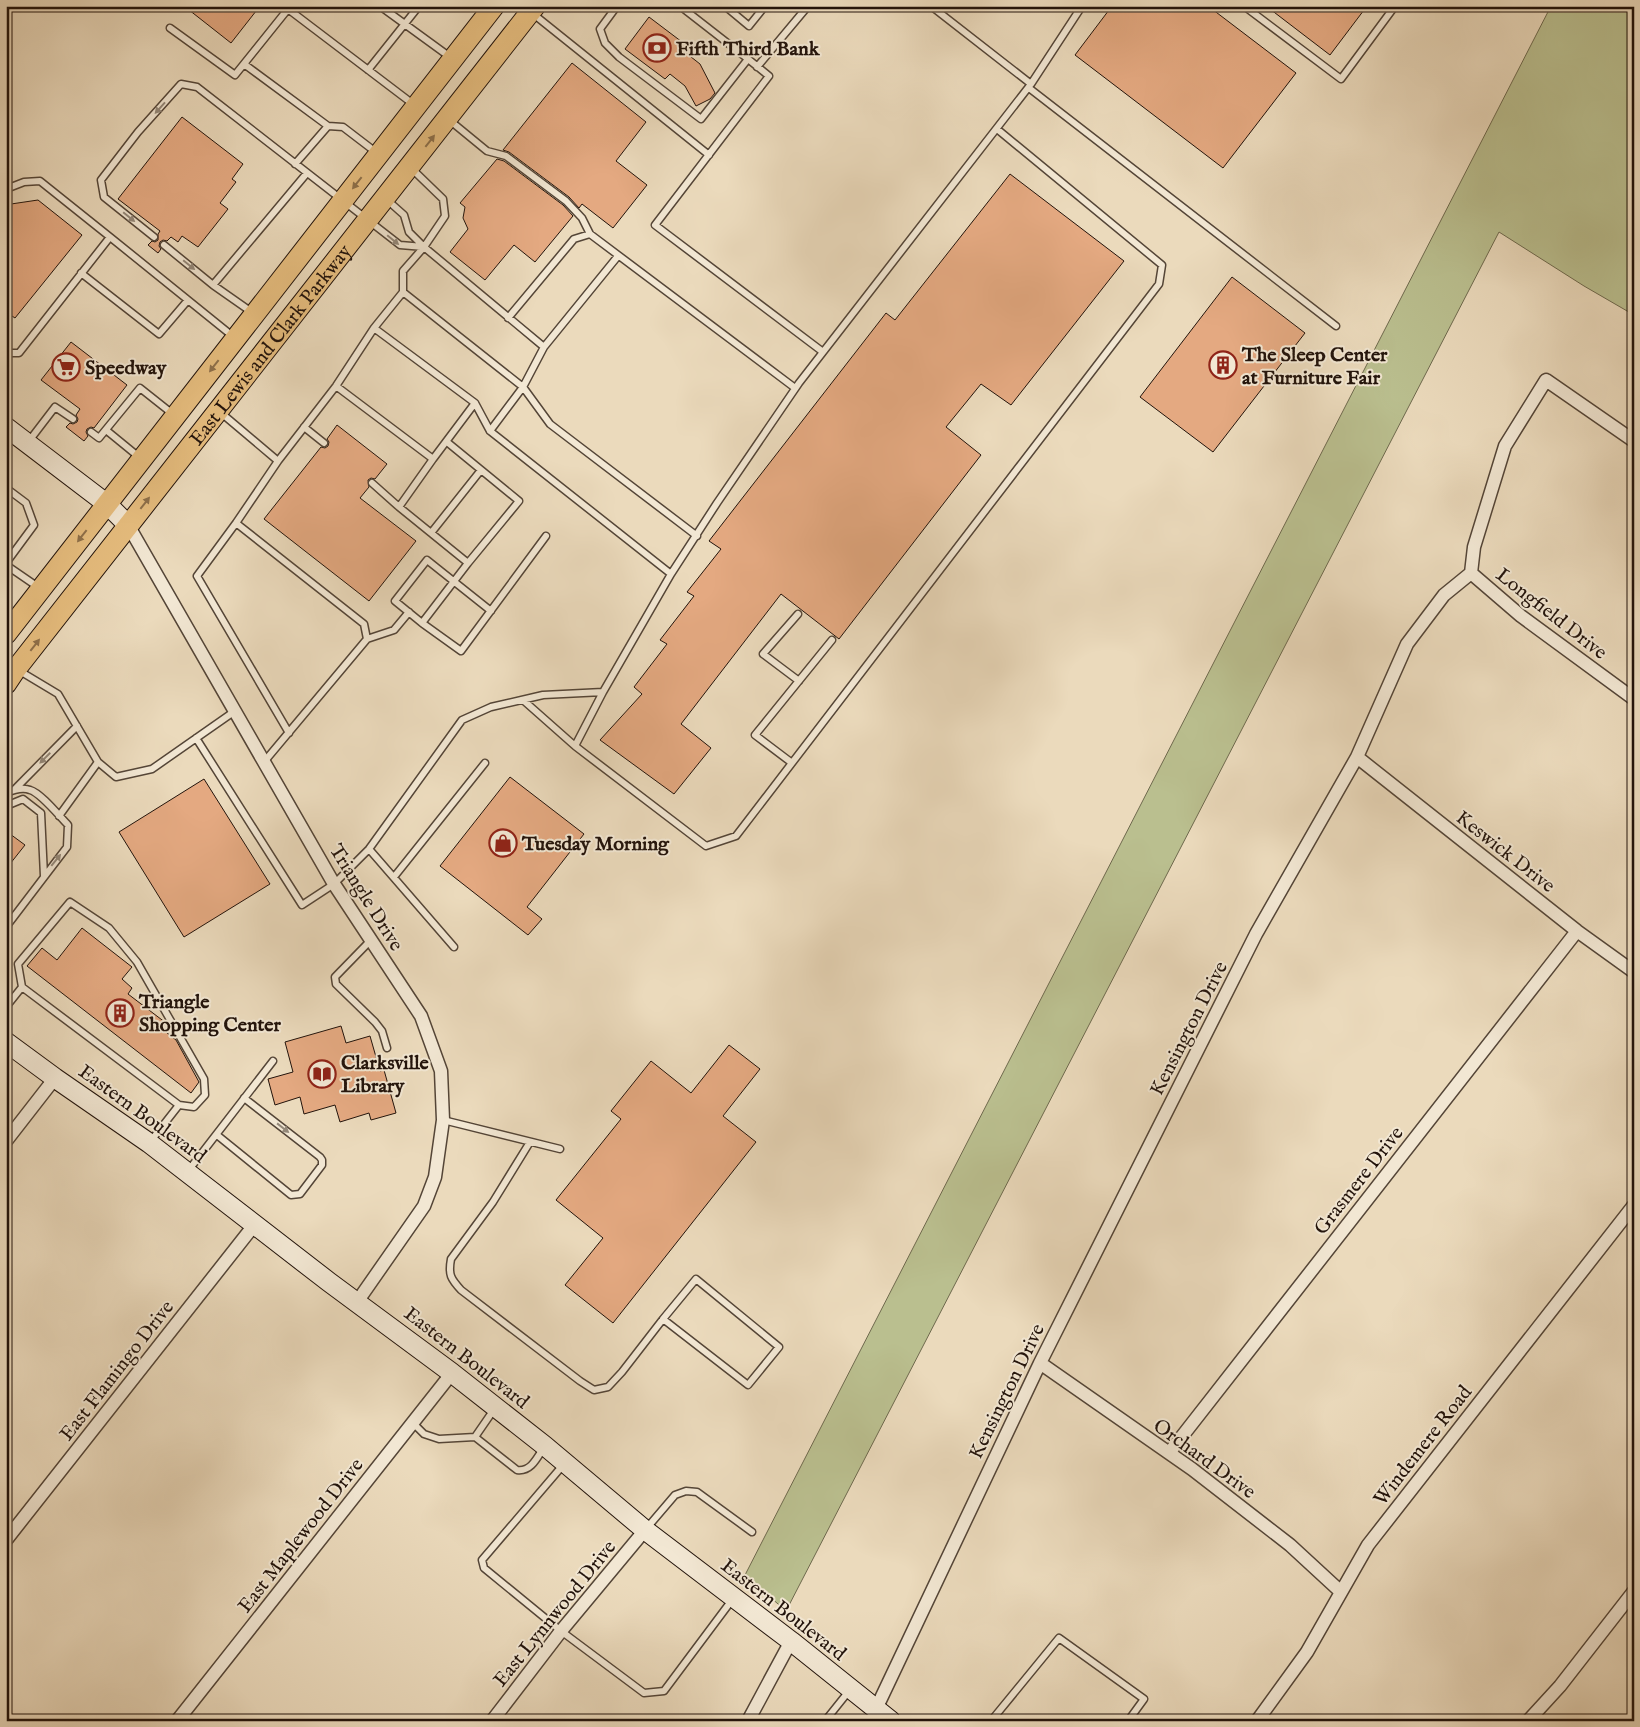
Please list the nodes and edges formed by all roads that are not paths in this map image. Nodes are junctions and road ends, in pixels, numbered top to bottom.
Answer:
1 (380, 6) edge
2 (419, 6) edge
3 (494, 6) edge
4 (618, 6) edge
5 (680, 6) edge
6 (725, 6) edge
7 (765, 6) edge
8 (808, 6) edge
9 (931, 6) edge
10 (1082, 6) edge
11 (1244, 6) edge
12 (1395, 6) edge
13 (289, 8) edge
14 (533, 9) edge
15 (404, 25) junction
16 (170, 28) dead end
17 (453, 59) junction
18 (748, 59) junction
19 (244, 64) junction
20 (757, 67) junction
21 (368, 70) junction
22 (1030, 86) junction
23 (416, 106) junction
24 (447, 119) junction
25 (328, 126) junction
26 (997, 128) junction
27 (379, 154) junction
28 (709, 155) junction
29 (295, 164) junction
30 (410, 166) junction
31 (307, 174) junction
32 (6, 189) edge
33 (385, 198) junction
34 (342, 201) junction
35 (368, 220) junction
36 (590, 234) junction
37 (110, 237) junction
38 (154, 238) dead end
39 (164, 245) dead end
40 (424, 247) junction
41 (618, 256) junction
42 (81, 274) junction
43 (213, 285) junction
44 (403, 292) junction
45 (188, 300) junction
46 (255, 314) junction
47 (508, 318) junction
48 (1336, 326) dead end
49 (374, 328) junction
50 (236, 338) junction
51 (544, 348) junction
52 (823, 352) junction
53 (6, 353) edge
54 (336, 386) junction
55 (523, 387) junction
56 (796, 388) junction
57 (475, 403) junction
58 (218, 411) junction
59 (175, 416) junction
60 (73, 419) dead end
61 (6, 427) edge
62 (304, 427) junction
63 (106, 430) junction
64 (490, 431) junction
65 (91, 432) dead end
66 (1634, 440) edge
67 (28, 442) junction
68 (447, 442) junction
69 (324, 443) dead end
70 (142, 459) junction
71 (433, 459) junction
72 (278, 461) junction
73 (482, 470) junction
74 (372, 483) dead end
75 (6, 488) edge
76 (107, 504) junction
77 (399, 507) junction
78 (236, 523) junction
79 (128, 525) junction
80 (431, 533) junction
81 (546, 536) dead end
82 (697, 536) junction
83 (468, 563) junction
84 (6, 564) edge
85 (1471, 573) junction
86 (671, 574) junction
87 (454, 581) junction
88 (41, 589) junction
89 (491, 611) junction
90 (408, 612) junction
91 (798, 614) dead end
92 (422, 623) junction
93 (6, 634) edge
94 (367, 639) junction
95 (832, 640) dead end
96 (11, 677) edge
97 (799, 681) junction
98 (603, 692) junction
99 (1634, 699) edge
100 (523, 700) junction
101 (234, 711) junction
102 (77, 726) junction
103 (289, 732) junction
104 (196, 738) junction
105 (574, 746) junction
106 (1357, 757) junction
107 (98, 762) junction
108 (264, 762) junction
109 (485, 763) dead end
110 (792, 763) junction
111 (14, 790) junction
112 (6, 793) edge
113 (6, 806) edge
114 (59, 816) junction
115 (370, 849) junction
116 (44, 876) junction
117 (394, 877) junction
118 (334, 884) junction
119 (6, 927) edge
120 (1577, 931) junction
121 (371, 940) junction
122 (454, 947) dead end
123 (1634, 972) edge
124 (22, 987) junction
125 (6, 1007) edge
126 (6, 1042) edge
127 (387, 1048) dead end
128 (273, 1061) dead end
129 (55, 1078) junction
130 (244, 1098) junction
131 (179, 1105) junction
132 (443, 1120) junction
133 (217, 1135) junction
134 (6, 1141) edge
135 (530, 1142) junction
136 (149, 1143) junction
137 (560, 1149) dead end
138 (188, 1172) junction
139 (1634, 1204) edge
140 (255, 1224) junction
141 (357, 1302) junction
142 (663, 1319) junction
143 (1040, 1363) junction
144 (452, 1373) junction
145 (496, 1408) junction
146 (413, 1423) junction
147 (475, 1437) junction
148 (545, 1446) junction
149 (1169, 1453) junction
150 (565, 1463) junction
151 (645, 1530) junction
152 (752, 1532) dead end
153 (6, 1540) edge
154 (1634, 1591) edge
155 (1342, 1592) junction
156 (733, 1598) junction
157 (562, 1631) junction
158 (791, 1641) junction
159 (850, 1690) junction
160 (883, 1717) edge
161 (177, 1721) edge
162 (492, 1721) edge
163 (748, 1721) edge
164 (825, 1721) edge
165 (991, 1721) edge
166 (1128, 1721) edge
167 (1257, 1721) edge
168 (1528, 1721) edge

1 - 15 lane
2 - 15 lane
3 - 17 main road, East Lewis and Clark Parkway
4 - 18 lane
5 - 18 lane
6 - 7 lane
8 - 20 lane
9 - 22 lane
10 - 22 lane
11 - 12 lane
13 - 19 lane
13 - 21 lane
14 - 24 main road, East Lewis and Clark Parkway
14 - 28 lane
15 - 17 lane
15 - 21 lane
16 - 19 lane
17 - 23 main road, East Lewis and Clark Parkway
18 - 20 lane
19 - 25 lane
20 - 28 lane
21 - 23 lane
22 - 26 lane
22 - 48 lane
23 - 27 main road, East Lewis and Clark Parkway
30 -> 24 main road, East Lewis and Clark Parkway
24 - 36 lane
25 - 27 lane
25 - 29 lane
26 - 52 lane
26 - 110 lane
27 -> 34 main road, East Lewis and Clark Parkway
28 - 52 lane
29 - 31 lane
29 -> 38 lane
30 - 33 main road, East Lewis and Clark Parkway
30 - 40 lane
31 - 34 lane
31 - 43 lane
32 - 37 lane
33 - 35 main road, East Lewis and Clark Parkway
33 - 40 lane
34 - 35 lane
34 - 46 main road, East Lewis and Clark Parkway
35 -> 40 lane
35 - 58 main road, East Lewis and Clark Parkway
36 - 41 lane
36 - 47 lane
37 - 42 lane
37 - 45 lane
39 -> 43 lane
40 - 44 lane
40 - 47 lane
41 - 51 lane
41 - 56 lane
42 - 45 lane
42 - 53 lane
43 - 46 lane
44 - 49 lane
44 - 55 lane
45 - 50 lane
46 - 50 main road, East Lewis and Clark Parkway
47 - 51 lane
49 - 54 lane
49 - 57 lane
50 -> 59 main road, East Lewis and Clark Parkway
51 - 55 lane
52 - 56 lane
54 - 62 lane
54 - 71 lane
55 - 64 lane
55 - 82 lane
56 - 82 lane
57 - 64 lane
57 - 68 lane
58 - 72 lane
79 -> 58 main road, East Lewis and Clark Parkway
59 - 63 lane
59 - 70 main road, East Lewis and Clark Parkway
60 - 67 lane
61 - 67 main road
62 - 69 lane
62 - 72 lane
63 - 65 lane
63 - 70 lane
64 - 86 lane
66 - 85 street
67 - 76 main road
68 - 71 lane
68 - 73 lane
70 - 76 main road, East Lewis and Clark Parkway
71 - 77 lane
72 - 78 lane
73 - 80 lane
73 - 83 lane
74 - 77 lane
75 - 84 lane
76 - 79 main road
76 -> 88 main road, East Lewis and Clark Parkway
77 - 80 lane
78 - 94 lane
78 - 103 lane
96 -> 79 main road, East Lewis and Clark Parkway
79 - 101 street, Triangle Drive
80 - 83 lane
81 - 89 lane
82 - 86 lane
83 - 87 lane
84 - 88 lane
85 - 99 street, Longfield Drive
85 - 106 street, Kensington Drive
86 - 98 lane
87 - 89 lane
87 - 90 lane
87 - 92 lane
88 - 93 main road, East Lewis and Clark Parkway
89 - 92 lane
90 - 92 lane
90 - 94 lane
91 - 97 lane
94 - 103 lane
95 - 97 lane
96 - 102 lane
97 - 110 lane
98 - 100 lane
98 - 105 lane
100 - 105 lane
100 - 115 lane
101 - 104 lane
101 - 108 street, Triangle Drive
102 - 107 lane
102 -> 111 lane
103 - 108 lane
104 - 107 lane
104 - 118 lane
105 - 110 lane
106 - 120 street, Keswick Drive
106 - 143 street, Kensington Drive
107 - 114 lane
108 - 118 street, Triangle Drive
109 - 117 lane
111 - 112 lane
111 - 114 lane
113 - 116 lane
116 -> 114 lane
115 - 117 lane
115 - 118 lane
116 - 119 lane
117 - 122 lane
118 - 121 street, Triangle Drive
120 - 123 street, Keswick Drive
120 - 149 street, Grasmere Drive
121 - 127 lane
121 - 132 street, Triangle Drive
124 - 125 lane
124 - 131 lane
124 - 131 lane
126 - 129 main road, Eastern Boulevard
128 - 130 lane
129 - 134 street
129 - 136 main road, Eastern Boulevard
130 - 133 lane
130 -> 133 lane
131 - 136 lane
132 - 135 lane
132 - 141 street, Triangle Drive
133 - 138 lane
135 - 137 lane
135 - 142 lane
136 - 138 main road, Eastern Boulevard
138 - 140 main road, Eastern Boulevard
139 - 155 street, Windemere Road
140 - 141 main road, Eastern Boulevard
140 - 153 street, East Flamingo Drive
141 - 144 main road, Eastern Boulevard
142 - 142 lane
143 - 149 street, Orchard Drive
143 - 160 street, Kensington Drive
144 - 145 main road, Eastern Boulevard
144 - 146 street, East Maplewood Drive
145 - 147 lane
145 - 148 main road, Eastern Boulevard
146 - 147 lane
146 - 161 street, East Maplewood Drive
147 - 148 lane
148 - 150 main road, Eastern Boulevard
149 - 155 street, Orchard Drive
150 - 151 main road, Eastern Boulevard
150 - 157 lane
151 - 152 lane
151 - 156 main road, Eastern Boulevard
151 - 157 street, East Lynnwood Drive
154 - 168 street
155 - 167 street, Windemere Road
156 - 157 lane
156 - 158 main road, Eastern Boulevard
157 - 162 street, East Lynnwood Drive
158 - 159 main road, Eastern Boulevard
158 - 163 street
159 - 160 main road, Eastern Boulevard
159 - 164 lane
165 - 166 lane

